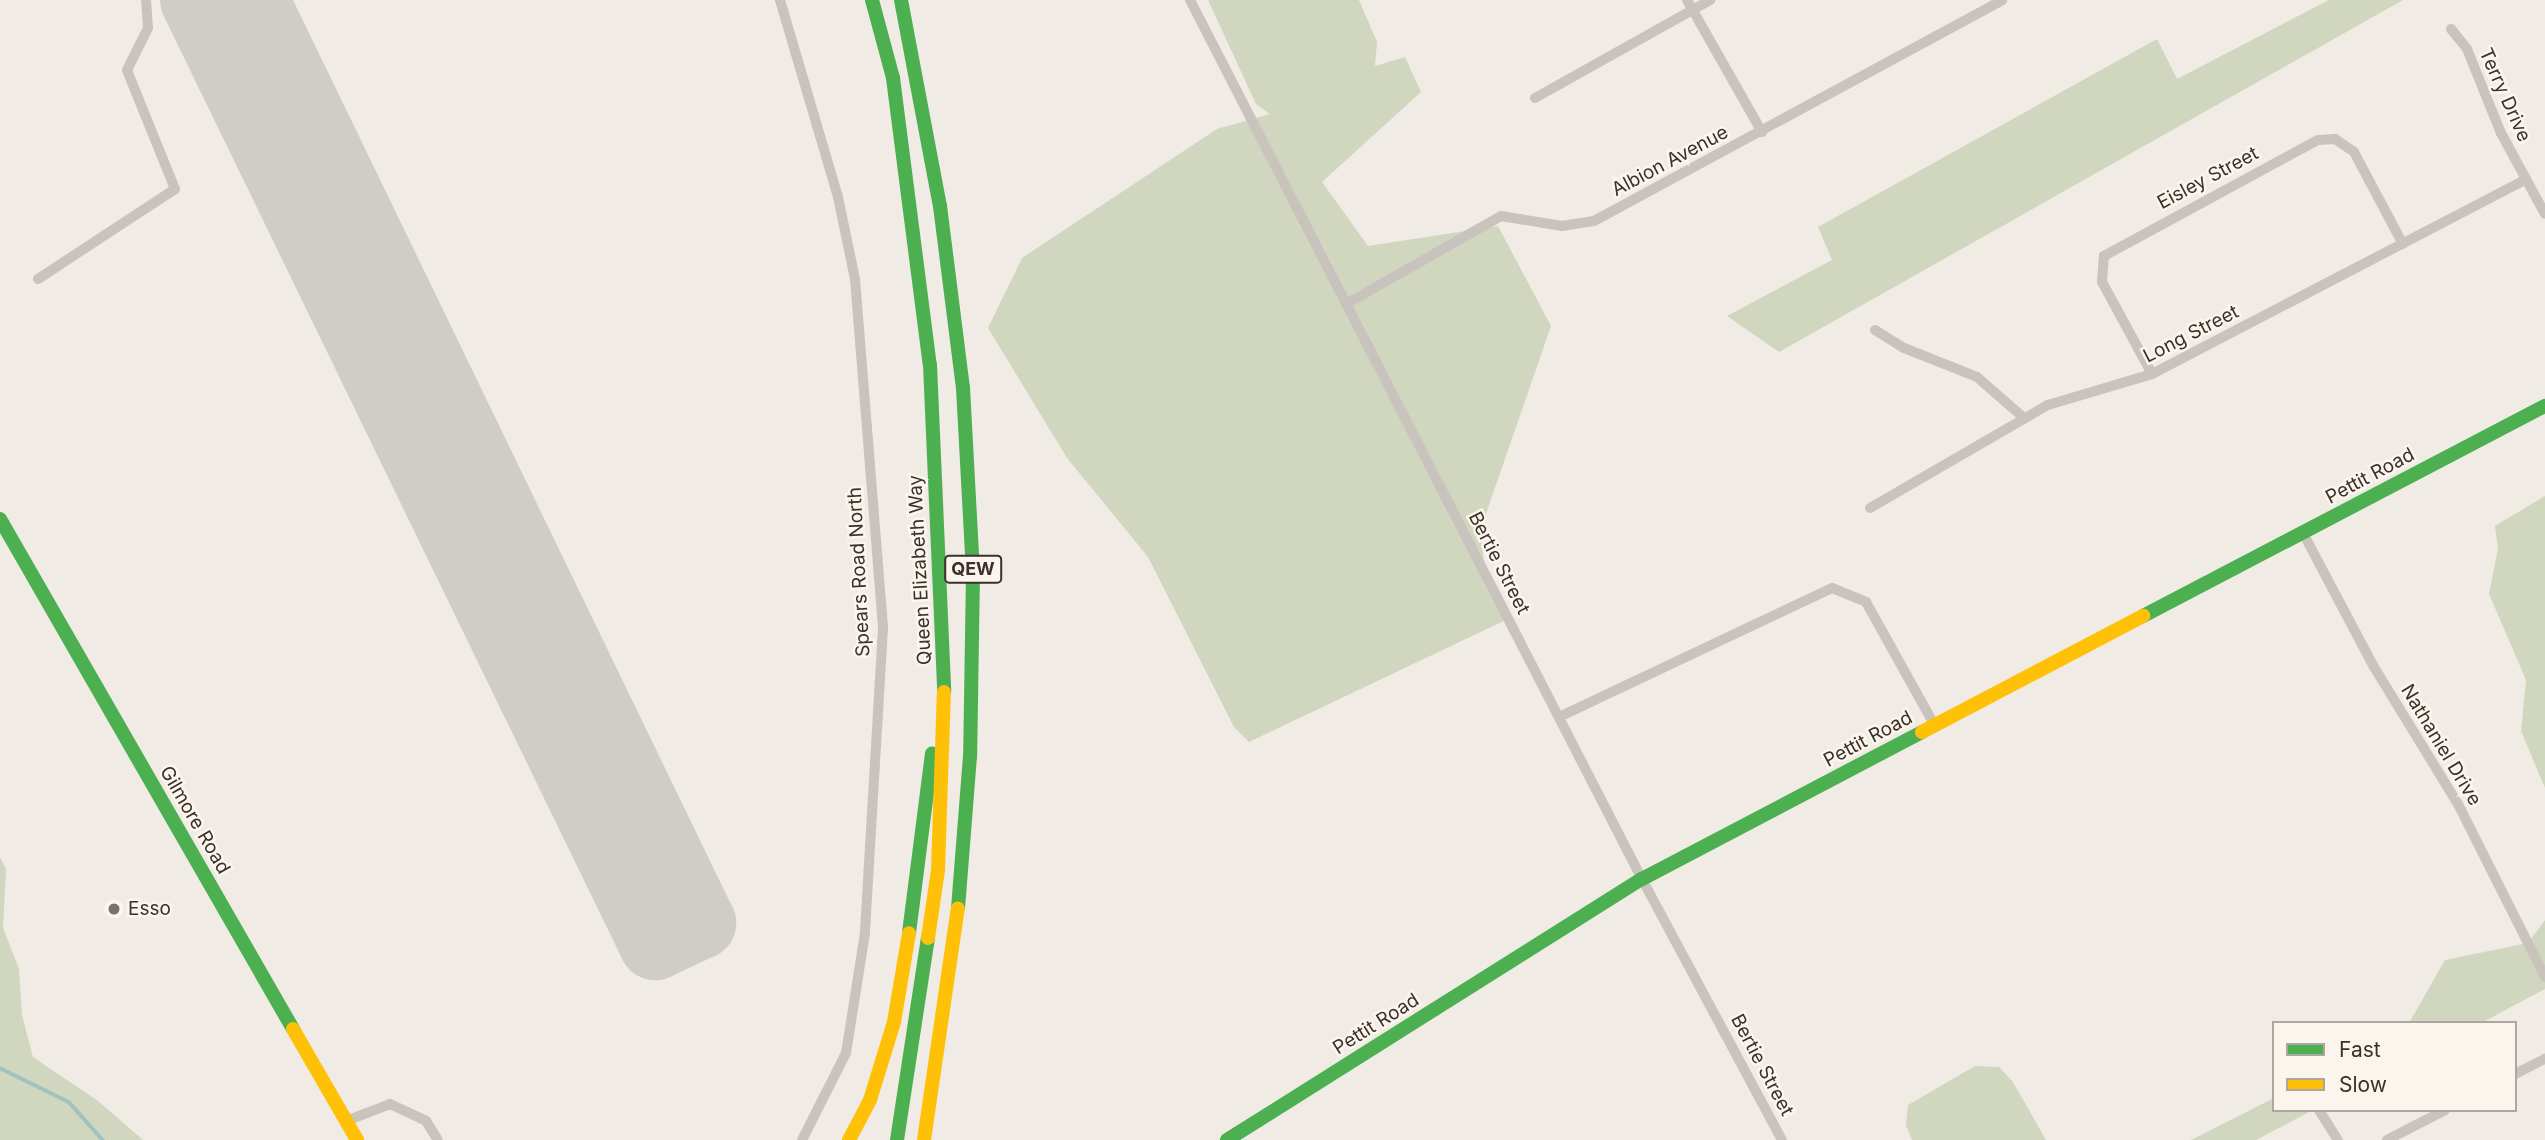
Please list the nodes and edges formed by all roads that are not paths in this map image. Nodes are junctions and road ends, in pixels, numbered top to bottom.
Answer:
1 (146, 0) edge
2 (780, 0) edge
3 (872, 0) edge
4 (901, 0) edge
5 (1190, 0) edge
6 (1710, 0) edge
7 (2001, 0) edge
8 (1690, 5) edge
9 (2451, 29) dead end
10 (1535, 98) dead end
11 (1762, 132) junction
12 (2525, 180) junction
13 (2545, 214) edge
14 (2403, 244) junction
15 (38, 279) dead end
16 (1346, 304) junction
17 (1875, 330) dead end
18 (2152, 374) junction
19 (2545, 406) edge
20 (2024, 418) junction
21 (1870, 508) dead end
22 (0, 519) edge
23 (2303, 533) junction
24 (945, 649) junction
25 (1559, 717) junction
26 (1935, 726) junction
27 (1642, 879) junction
28 (2545, 977) edge
29 (2545, 1059) edge
30 (2517, 1073) edge
31 (2320, 1112) edge
32 (2441, 1112) edge
33 (346, 1121) junction
34 (357, 1140) edge
35 (438, 1140) edge
36 (802, 1140) edge
37 (849, 1140) edge
38 (897, 1140) edge
39 (924, 1140) edge
40 (1227, 1140) edge
41 (1782, 1140) edge
42 (2338, 1140) edge
43 (2387, 1140) edge

1 - 15 street
2 - 36 street, Spears Road North
3 - 24 main road, Queen Elizabeth Way / QEW
4 - 39 main road, QEW
5 - 16 street, Bertie Street
6 - 8 street
7 - 11 street, Albion Avenue
8 - 10 street
8 - 11 street
9 - 12 street, Terry Drive
11 - 16 street, Albion Avenue
12 - 13 street, Terry Drive
12 - 14 street, Long Street
14 - 18 street, Long Street
14 - 18 street, Eisley Street
16 - 25 street, Bertie Street
17 - 20 street
18 - 20 street, Long Street
19 - 23 main road, Pettit Road
20 - 21 street, Long Street
22 - 33 main road, Gilmore Road
23 - 26 main road, Pettit Road
23 - 28 street, Nathaniel Drive
24 - 37 main road
24 - 38 main road, Queen Elizabeth Way / QEW
25 - 26 street
25 - 27 street, Bertie Street
26 - 27 main road, Pettit Road
27 - 40 main road, Pettit Road
27 - 41 street, Bertie Street
29 - 30 street
31 - 42 street
32 - 43 street
33 - 34 main road, Gilmore Road
33 - 35 street

